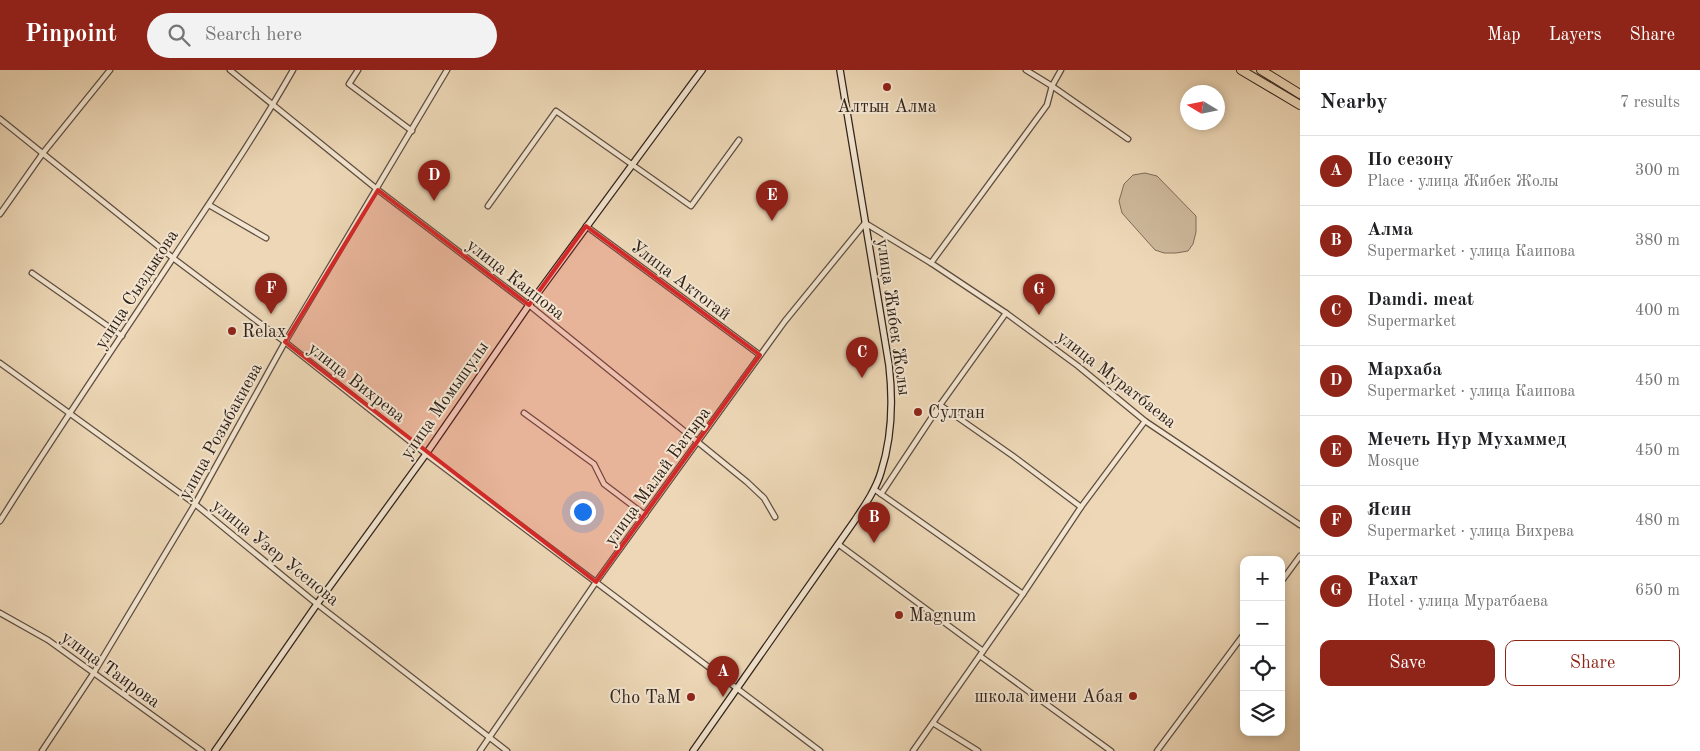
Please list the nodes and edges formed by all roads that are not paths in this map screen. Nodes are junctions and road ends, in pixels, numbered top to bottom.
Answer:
1 (110, 70) edge
2 (230, 70) edge
3 (294, 70) edge
4 (358, 70) edge
5 (447, 70) edge
6 (702, 70) edge
7 (840, 70) edge
8 (1026, 70) edge
9 (1061, 70) edge
10 (1241, 70) edge
11 (1262, 70) edge
12 (1052, 86) junction
13 (1300, 94) edge
14 (273, 105) junction
15 (1300, 105) edge
16 (0, 119) edge
17 (412, 131) junction
18 (1128, 139) dead end
19 (740, 140) dead end
20 (43, 153) junction
21 (632, 164) junction
22 (378, 190) junction
23 (209, 205) junction
24 (488, 206) dead end
25 (0, 213) edge
26 (865, 223) junction
27 (586, 226) junction
28 (266, 238) dead end
29 (173, 258) junction
30 (931, 264) junction
31 (32, 273) dead end
32 (528, 305) junction
33 (1006, 313) junction
34 (122, 336) junction
35 (285, 342) junction
36 (760, 355) junction
37 (0, 363) edge
38 (940, 405) junction
39 (69, 413) junction
40 (524, 413) dead end
41 (1145, 421) junction
42 (698, 442) junction
43 (426, 454) junction
44 (874, 489) junction
45 (881, 494) junction
46 (194, 504) junction
47 (1081, 507) junction
48 (645, 515) junction
49 (776, 517) dead end
50 (0, 521) edge
51 (1300, 526) edge
52 (838, 544) junction
53 (1300, 556) edge
54 (1285, 577) edge
55 (596, 582) junction
56 (1023, 594) junction
57 (317, 604) junction
58 (0, 613) edge
59 (1240, 639) edge
60 (983, 650) junction
61 (980, 656) junction
62 (93, 674) junction
63 (738, 689) junction
64 (932, 723) junction
65 (489, 739) junction
66 (42, 751) edge
67 (202, 751) edge
68 (215, 751) edge
69 (480, 751) edge
70 (507, 751) edge
71 (693, 751) edge
72 (820, 751) edge
73 (913, 751) edge
74 (978, 751) edge
75 (1111, 751) edge
76 (1157, 751) edge

1 - 20 street
2 - 14 street, улица Каипова
3 - 14 street, улица Сыздыкова
4 - 17 street
5 - 17 street, улица Розыбакиева
6 - 21 street, улица Момышулы
7 - 26 street, улица Жибек Жолы
8 - 12 street
9 - 12 street
10 - 15 highway
11 - 13 highway
12 - 18 street
12 - 30 street
14 - 22 street, улица Каипова
14 - 23 street, улица Сыздыкова
16 - 20 street, улица Вихрева
17 - 22 street, улица Розыбакиева
19 - 21 street
20 - 25 street
20 - 29 street, улица Вихрева
21 - 24 street
21 - 27 street, улица Момышулы
22 - 32 street, улица Каипова
22 - 35 street, улица Розыбакиева
23 - 28 street
23 - 29 street, улица Сыздыкова
26 - 30 street, улица Муратбаева
26 - 36 street, улица Малай Батыра
26 - 44 street, улица Жибек Жолы
27 - 32 street, улица Момышулы
27 - 36 street, Улица Актогай
29 - 34 street, улица Сыздыкова
29 - 35 street, улица Вихрева
30 - 33 street, улица Муратбаева
31 - 34 street
32 - 42 street, улица Каипова
32 - 43 street, улица Момышулы
33 - 38 street
33 - 41 street, улица Муратбаева
34 - 39 street, улица Сыздыкова
35 - 43 street, улица Вихрева
35 - 46 street, улица Розыбакиева
36 - 42 street, улица Малай Батыра
37 - 39 street, улица Узер Усенова
38 - 45 street
38 - 47 street
39 - 46 street, улица Узер Усенова
39 - 50 street, улица Сыздыкова
40 - 48 street
41 - 47 street
41 - 51 street, улица Муратбаева
42 - 48 street, улица Малай Батыра
42 - 49 street, улица Каипова
43 - 55 street, улица Вихрева
43 - 57 street, улица Момышулы
44 - 45 street
44 - 52 street, улица Жибек Жолы
45 - 56 street
46 - 57 street, улица Узер Усенова
46 - 62 street, улица Розыбакиева
47 - 56 street
48 - 55 street, улица Малай Батыра
52 - 60 street
52 - 63 street, улица Жибек Жолы
53 - 54 street
55 - 63 street, улица Вихрева
55 - 65 street, улица Малай Батыра
56 - 60 street
57 - 65 street, улица Узер Усенова
57 - 68 street, улица Момышулы
58 - 62 street, улица Таирова
59 - 76 street
60 - 61 street
61 - 64 street
61 - 75 street
62 - 66 street, улица Розыбакиева
62 - 67 street, улица Таирова
63 - 71 street, улица Жибек Жолы
63 - 72 street, улица Вихрева
64 - 73 street
64 - 74 street
65 - 69 street, улица Малай Батыра
65 - 70 street, улица Узер Усенова

